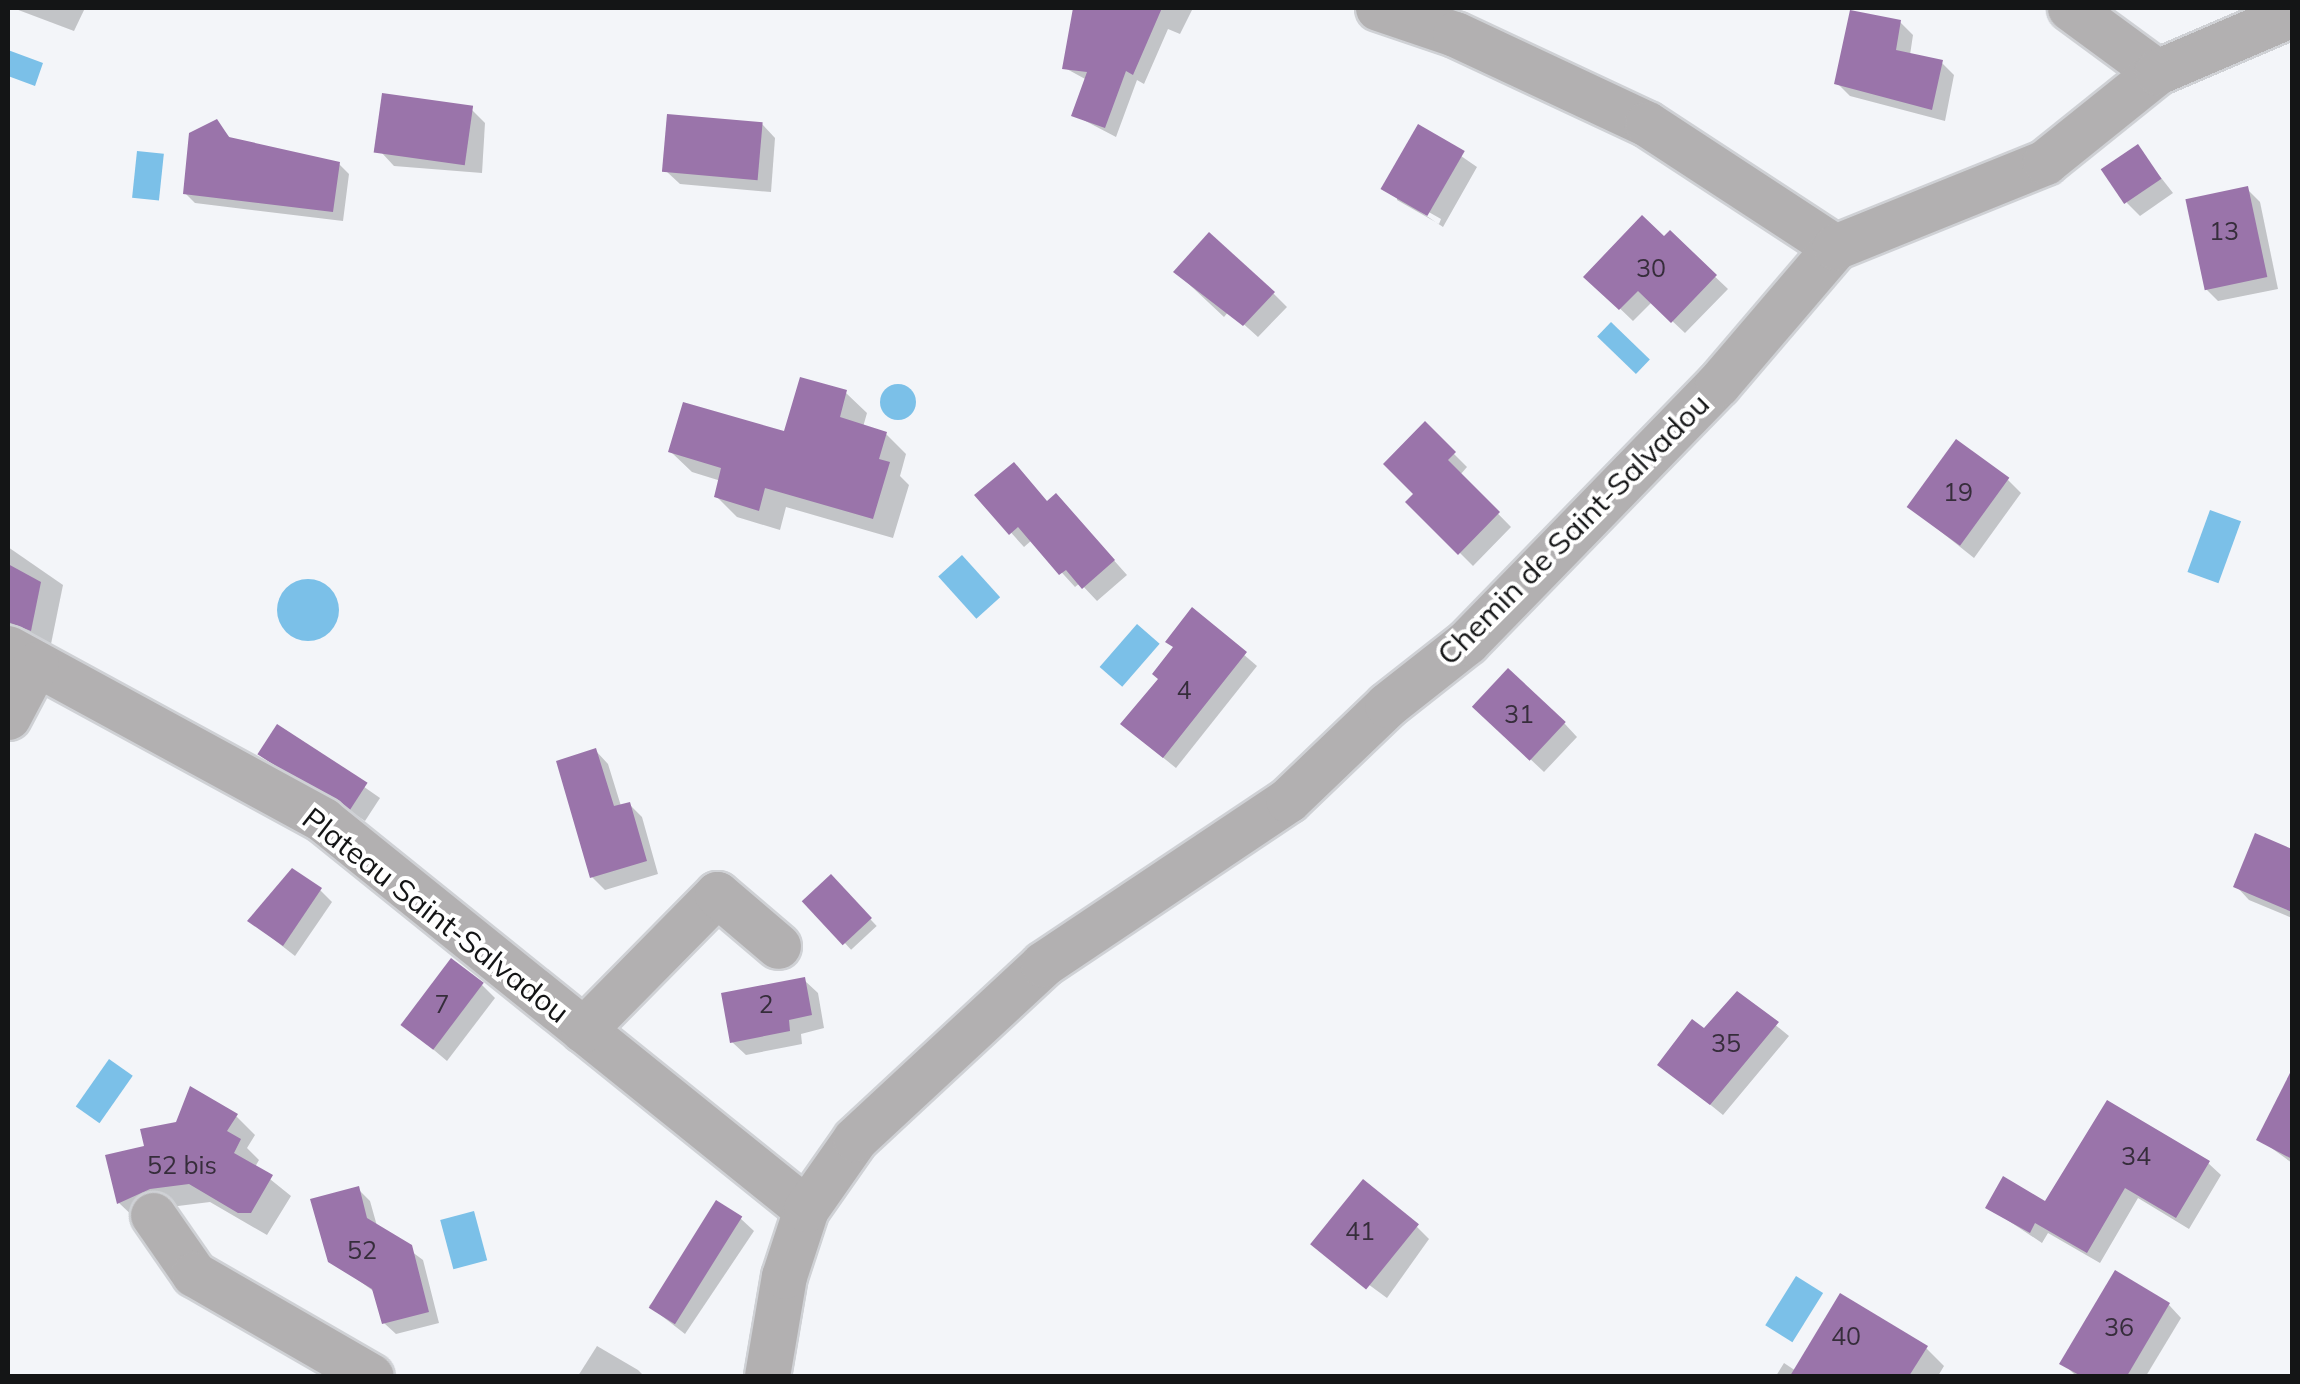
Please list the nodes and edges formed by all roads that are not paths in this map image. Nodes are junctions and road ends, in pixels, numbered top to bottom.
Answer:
1 (1378, 8) edge
2 (2070, 8) edge
3 (2292, 14) edge
4 (2157, 72) junction
5 (1835, 247) junction
6 (22, 656) edge
7 (8, 717) edge
8 (778, 946) dead end
9 (584, 1030) junction
10 (806, 1209) junction
11 (153, 1215) dead end
12 (371, 1376) edge
13 (767, 1376) edge

1 - 5 street
2 - 4 street
3 - 4 street, Chemin de Saint-Salvadou
4 - 5 street, Chemin de Saint-Salvadou
5 - 10 street, Chemin de Saint-Salvadou
6 - 7 street, Plateau Saint-Salvadou
6 - 9 street, Plateau Saint-Salvadou
8 - 9 street
9 - 10 street, Plateau Saint-Salvadou
10 - 13 street, Chemin de Saint-Salvadou
11 - 12 street

